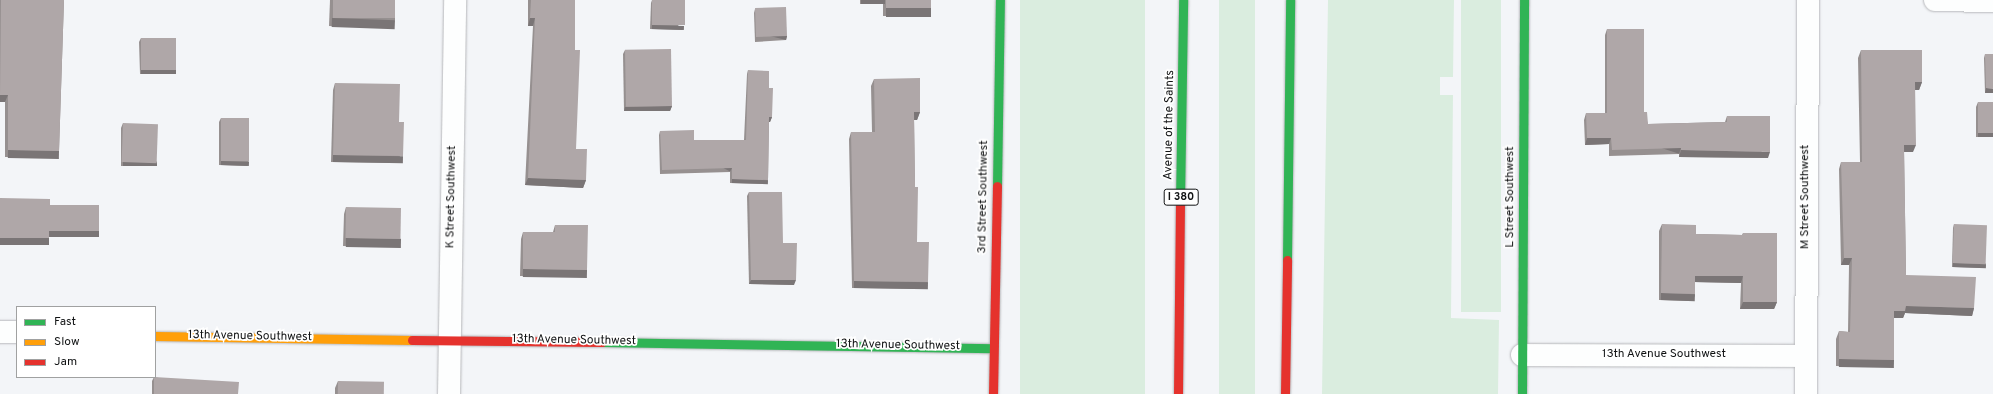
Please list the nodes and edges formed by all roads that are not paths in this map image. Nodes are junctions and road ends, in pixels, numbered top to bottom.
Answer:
1 (455, 0) edge
2 (1000, 0) edge
3 (1183, 0) edge
4 (1290, 0) edge
5 (1524, 0) edge
6 (1808, 0) edge
7 (1936, 0) edge
8 (1993, 1) edge
9 (0, 332) edge
10 (16, 332) edge
11 (156, 336) edge
12 (450, 339) junction
13 (993, 348) junction
14 (1522, 355) junction
15 (1806, 356) junction
16 (449, 394) edge
17 (993, 394) edge
18 (1178, 394) edge
19 (1285, 394) edge
20 (1522, 394) edge
21 (1806, 394) edge

1 - 12 street, K Street Southwest
2 - 13 main road, 3rd Street Southwest
3 - 18 main road, Avenue of the Saints / I 380
4 - 19 main road
5 - 14 main road, L Street Southwest
6 - 15 street, M Street Southwest
7 - 8 street
9 - 10 street
11 - 12 main road, 13th Avenue Southwest
12 - 13 main road, 13th Avenue Southwest
12 - 16 street, K Street Southwest
13 - 17 main road, 3rd Street Southwest
14 - 15 street, 13th Avenue Southwest
14 - 20 main road, L Street Southwest
15 - 21 street, M Street Southwest

